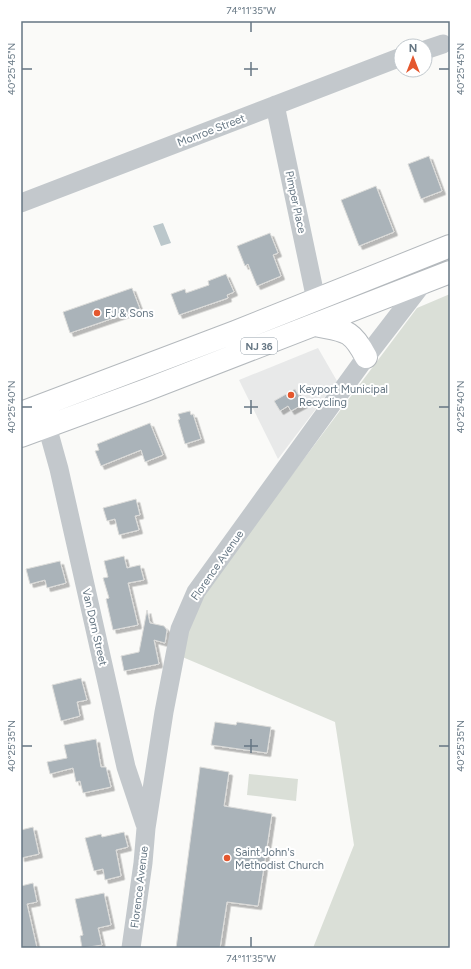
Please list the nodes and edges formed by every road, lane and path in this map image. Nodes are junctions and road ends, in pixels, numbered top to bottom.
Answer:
1 (393, 60) edge
2 (275, 105) junction
3 (21, 203) edge
4 (450, 246) edge
5 (450, 272) edge
6 (423, 283) junction
7 (316, 300) junction
8 (315, 325) junction
9 (366, 356) junction
10 (21, 413) edge
11 (46, 426) junction
12 (21, 436) edge
13 (146, 828) junction
14 (131, 948) edge

1 - 2 street, Monroe Street
2 - 3 street, Monroe Street
2 - 7 street, Pimper Place
4 - 7 highway, NJ 36
5 - 6 highway, NJ 36
6 - 8 highway, NJ 36
6 - 9 street, Florence Avenue
7 - 10 highway, NJ 36
8 - 9 highway
8 - 11 highway, NJ 36
9 - 13 street, Florence Avenue
11 - 12 highway, NJ 36
11 - 13 street, Van Dorn Street
13 - 14 street, Florence Avenue

